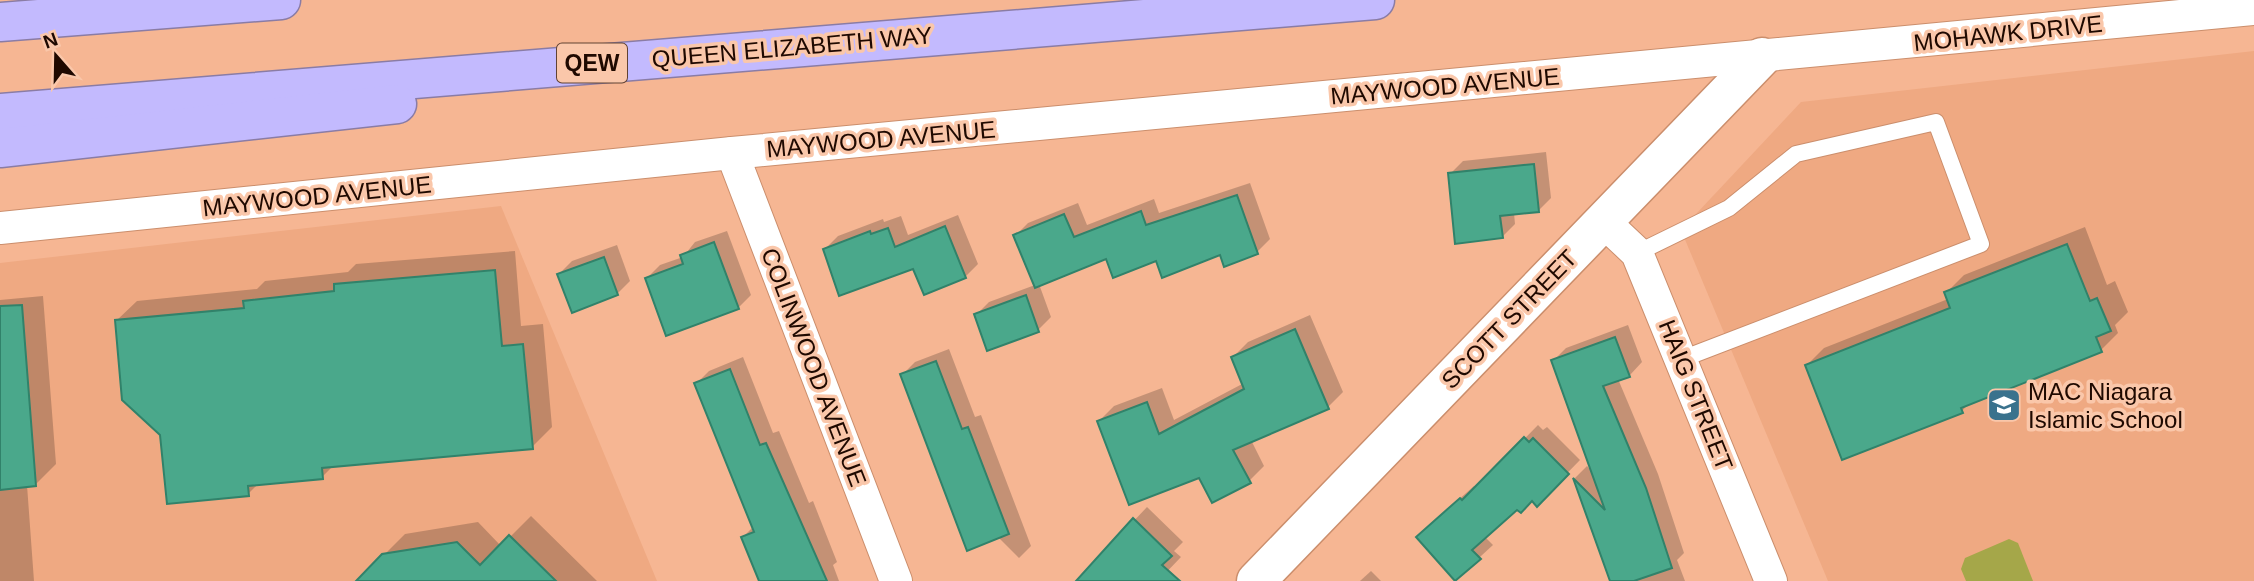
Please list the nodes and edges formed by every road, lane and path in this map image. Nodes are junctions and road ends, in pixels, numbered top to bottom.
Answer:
1 (281, 0) edge
2 (1374, 0) edge
3 (2254, 9) edge
4 (1185, 16) junction
5 (0, 22) edge
6 (1762, 57) junction
7 (0, 113) edge
8 (0, 148) edge
9 (732, 153) junction
10 (1603, 221) junction
11 (0, 228) edge
12 (1637, 253) junction
13 (1682, 359) junction
14 (896, 581) edge
15 (1256, 581) edge
16 (1771, 581) edge

1 - 5 highway
2 - 4 highway, QUEEN ELIZABETH WAY / QEW
3 - 6 street, MOHAWK DRIVE
4 - 7 highway, QUEEN ELIZABETH WAY / QEW
4 - 8 highway
6 - 9 street, MAYWOOD AVENUE
6 - 10 street, SCOTT STREET
9 - 11 street, MAYWOOD AVENUE
9 - 14 street, COLINWOOD AVENUE
10 - 12 street, HAIG STREET
10 - 15 street, SCOTT STREET
12 - 13 street, HAIG STREET
12 - 13 lane
13 - 16 street, HAIG STREET

